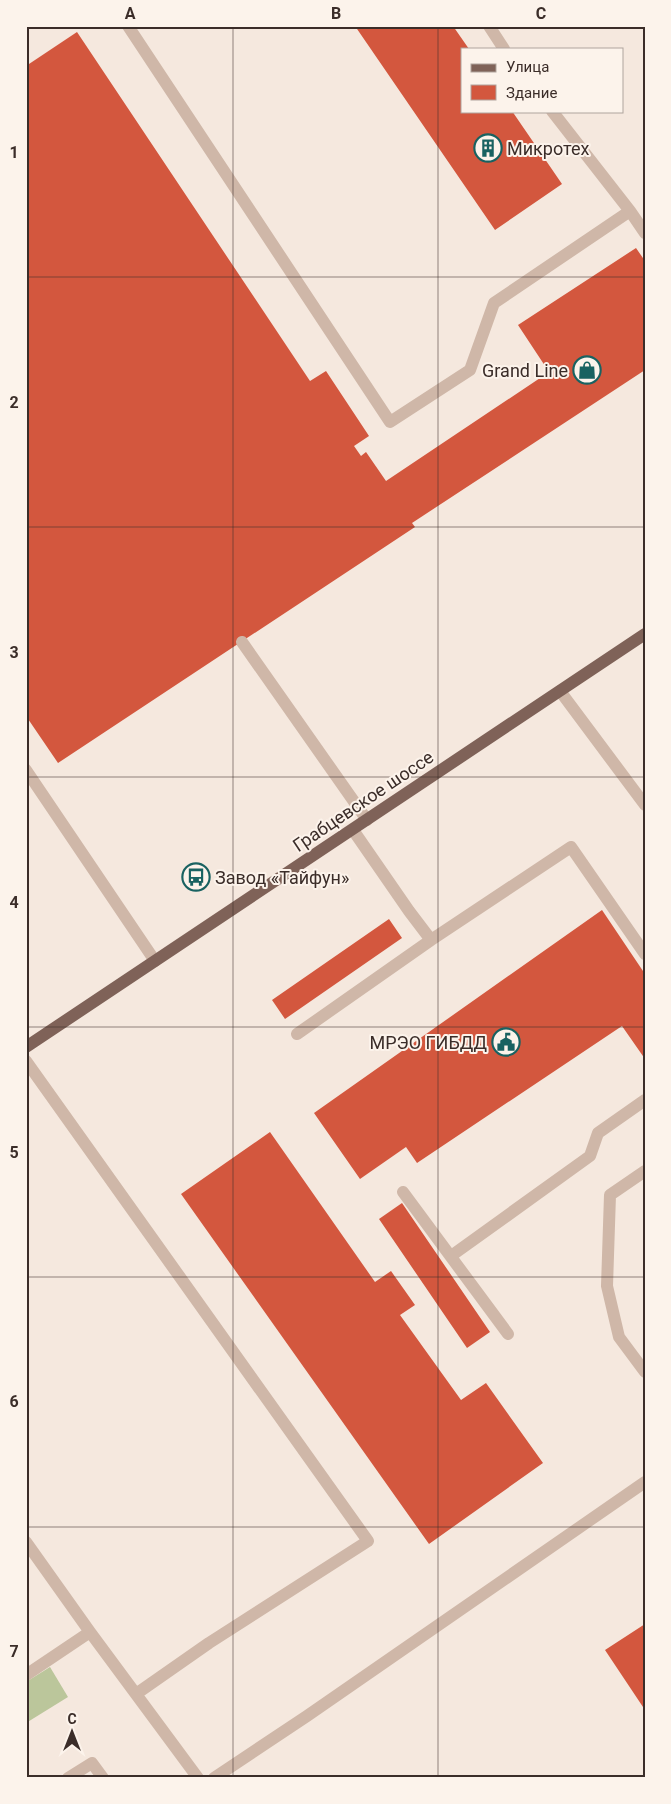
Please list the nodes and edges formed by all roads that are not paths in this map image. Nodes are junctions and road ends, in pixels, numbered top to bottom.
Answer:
1 (128, 26) edge
2 (489, 26) edge
3 (503, 48) edge
4 (553, 112) edge
5 (630, 211) junction
6 (645, 233) edge
7 (645, 634) edge
8 (242, 642) dead end
9 (560, 691) junction
10 (26, 770) edge
11 (645, 805) edge
12 (367, 820) junction
13 (353, 830) junction
14 (431, 940) junction
15 (645, 954) edge
16 (155, 961) junction
17 (297, 1034) dead end
18 (26, 1048) edge
19 (26, 1061) edge
20 (645, 1100) edge
21 (645, 1171) edge
22 (403, 1192) dead end
23 (451, 1256) junction
24 (508, 1334) dead end
25 (645, 1372) edge
26 (645, 1482) edge
27 (26, 1542) edge
28 (90, 1632) junction
29 (26, 1675) edge
30 (136, 1694) junction
31 (68, 1778) edge
32 (103, 1778) edge
33 (198, 1778) edge
34 (214, 1778) edge

1 - 5 street
2 - 3 street
4 - 5 street
5 - 6 street
7 - 9 main road, Грабцевское шоссе
8 - 12 street
9 - 11 street
9 - 12 main road, Грабцевское шоссе
10 - 16 street
12 - 13 main road, Грабцевское шоссе
13 - 14 street
13 - 16 main road, Грабцевское шоссе
14 - 15 street
14 - 17 street
16 - 18 main road, Грабцевское шоссе
19 - 30 street
20 - 23 street
21 - 25 street
22 - 23 street
23 - 24 street
26 - 34 street
27 - 28 street
28 - 29 street
28 - 30 street
30 - 33 street
31 - 32 street

